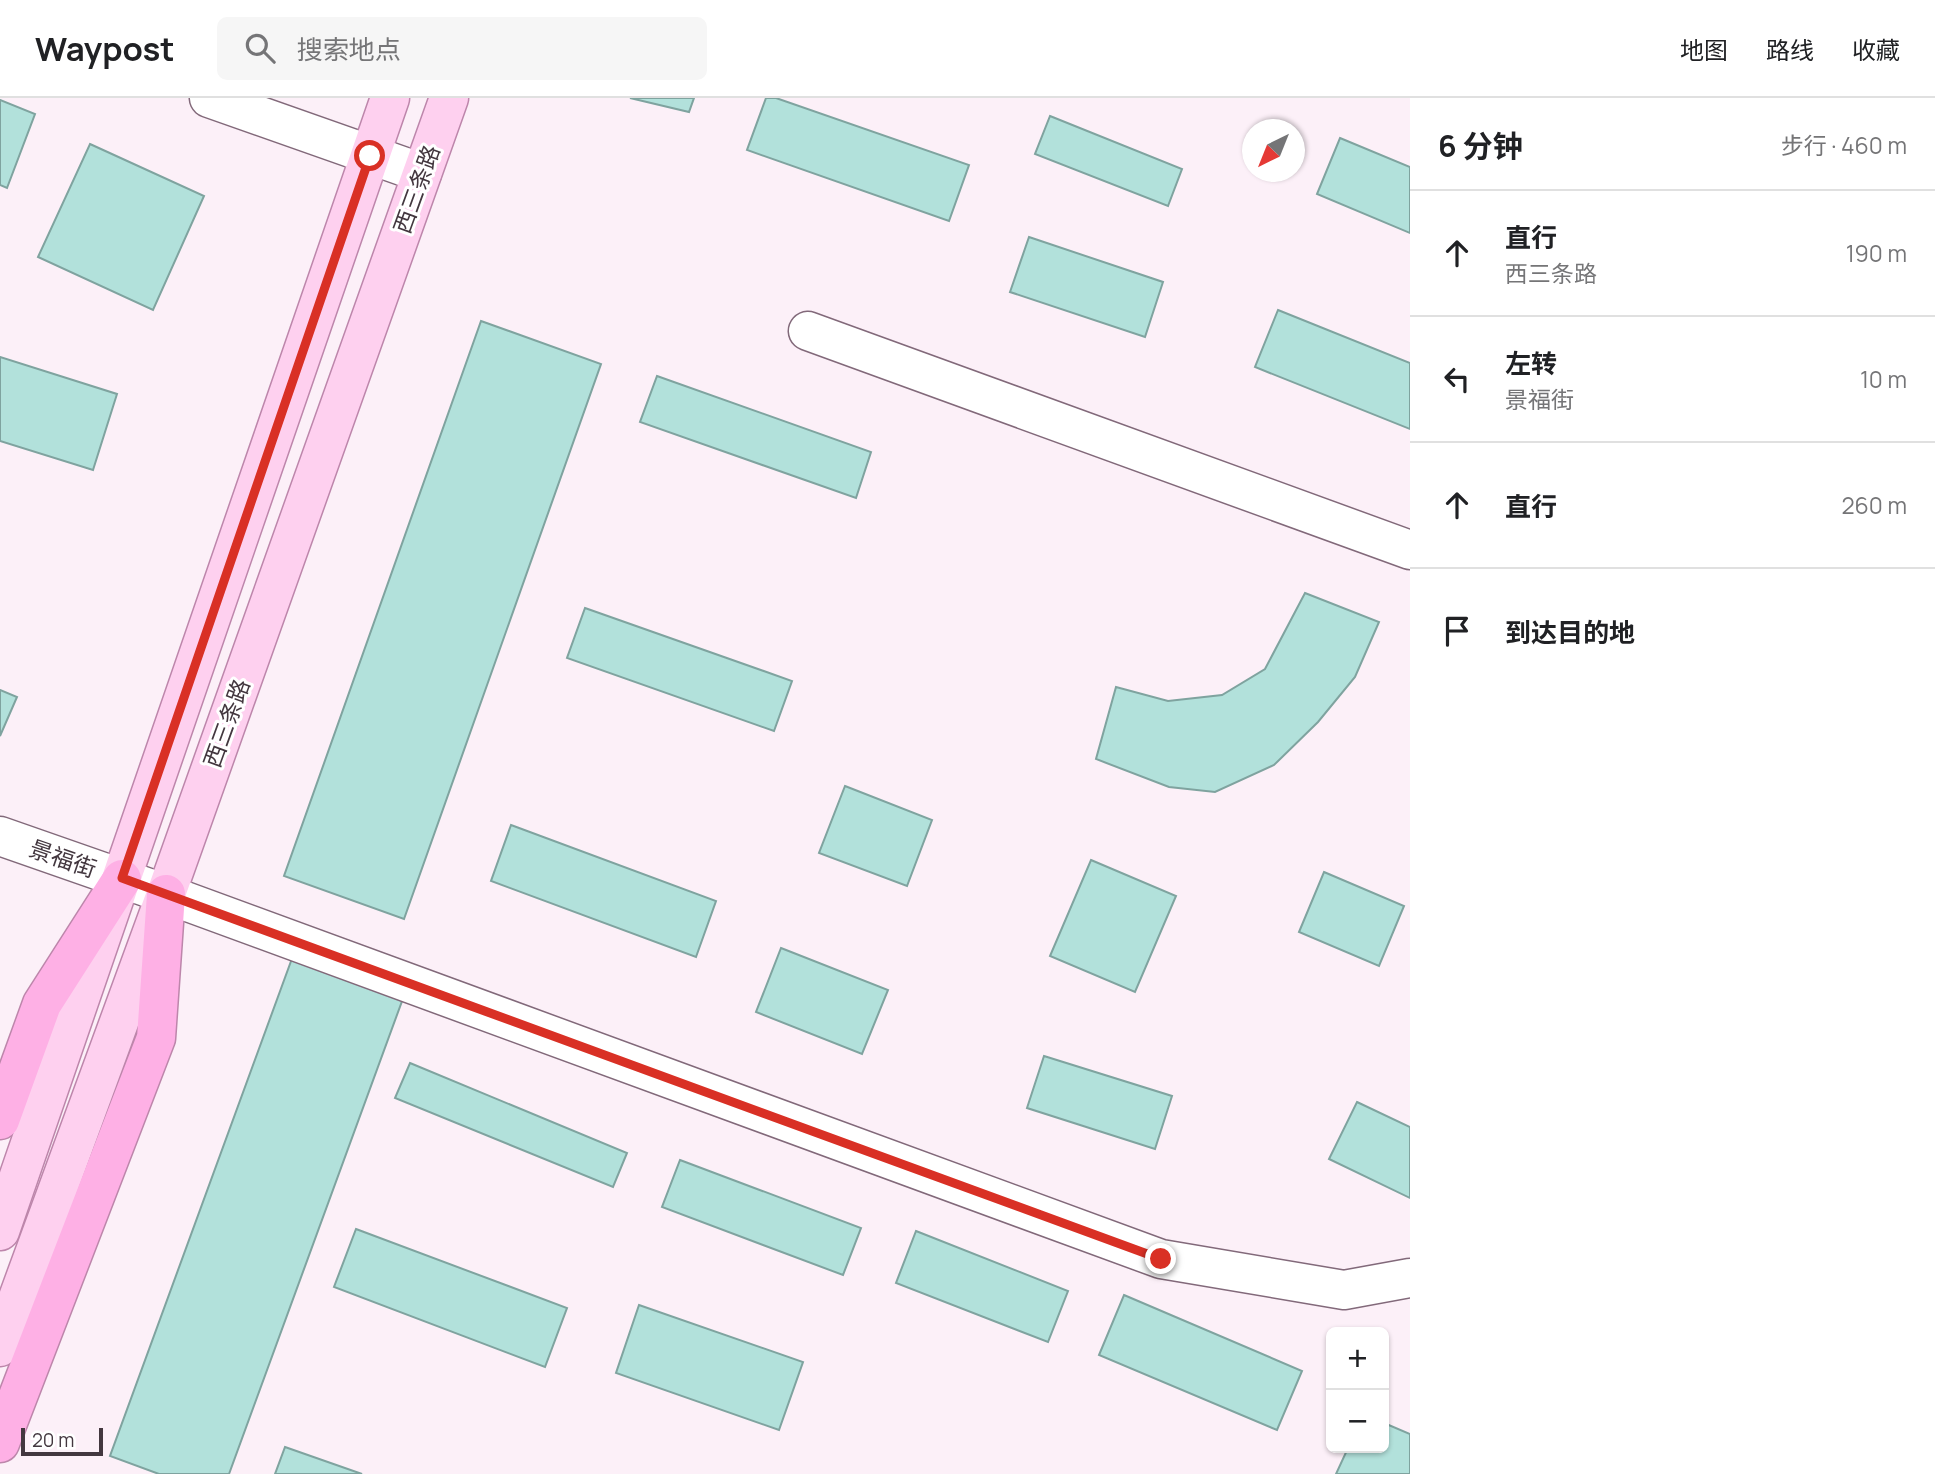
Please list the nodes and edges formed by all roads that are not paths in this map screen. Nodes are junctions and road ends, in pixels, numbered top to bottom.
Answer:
1 (209, 98) edge
2 (390, 98) edge
3 (449, 98) edge
4 (370, 156) junction
5 (422, 173) junction
6 (808, 331) dead end
7 (1410, 550) edge
8 (0, 836) edge
9 (122, 878) junction
10 (166, 894) junction
11 (0, 1120) edge
12 (0, 1231) edge
13 (1410, 1278) edge
14 (0, 1347) edge
15 (0, 1443) edge

1 - 4 street
2 - 4 main road, 西三条路
3 - 5 main road, 西三条路
4 - 5 street
4 - 9 main road, 西三条路
5 - 10 main road, 西三条路
6 - 7 street
8 - 9 street, 景福街
9 - 10 street, 景福街
9 - 11 highway
9 - 12 main road, 西三条路
10 - 13 street, 景福街
10 - 14 main road, 西三条路
10 - 15 highway

